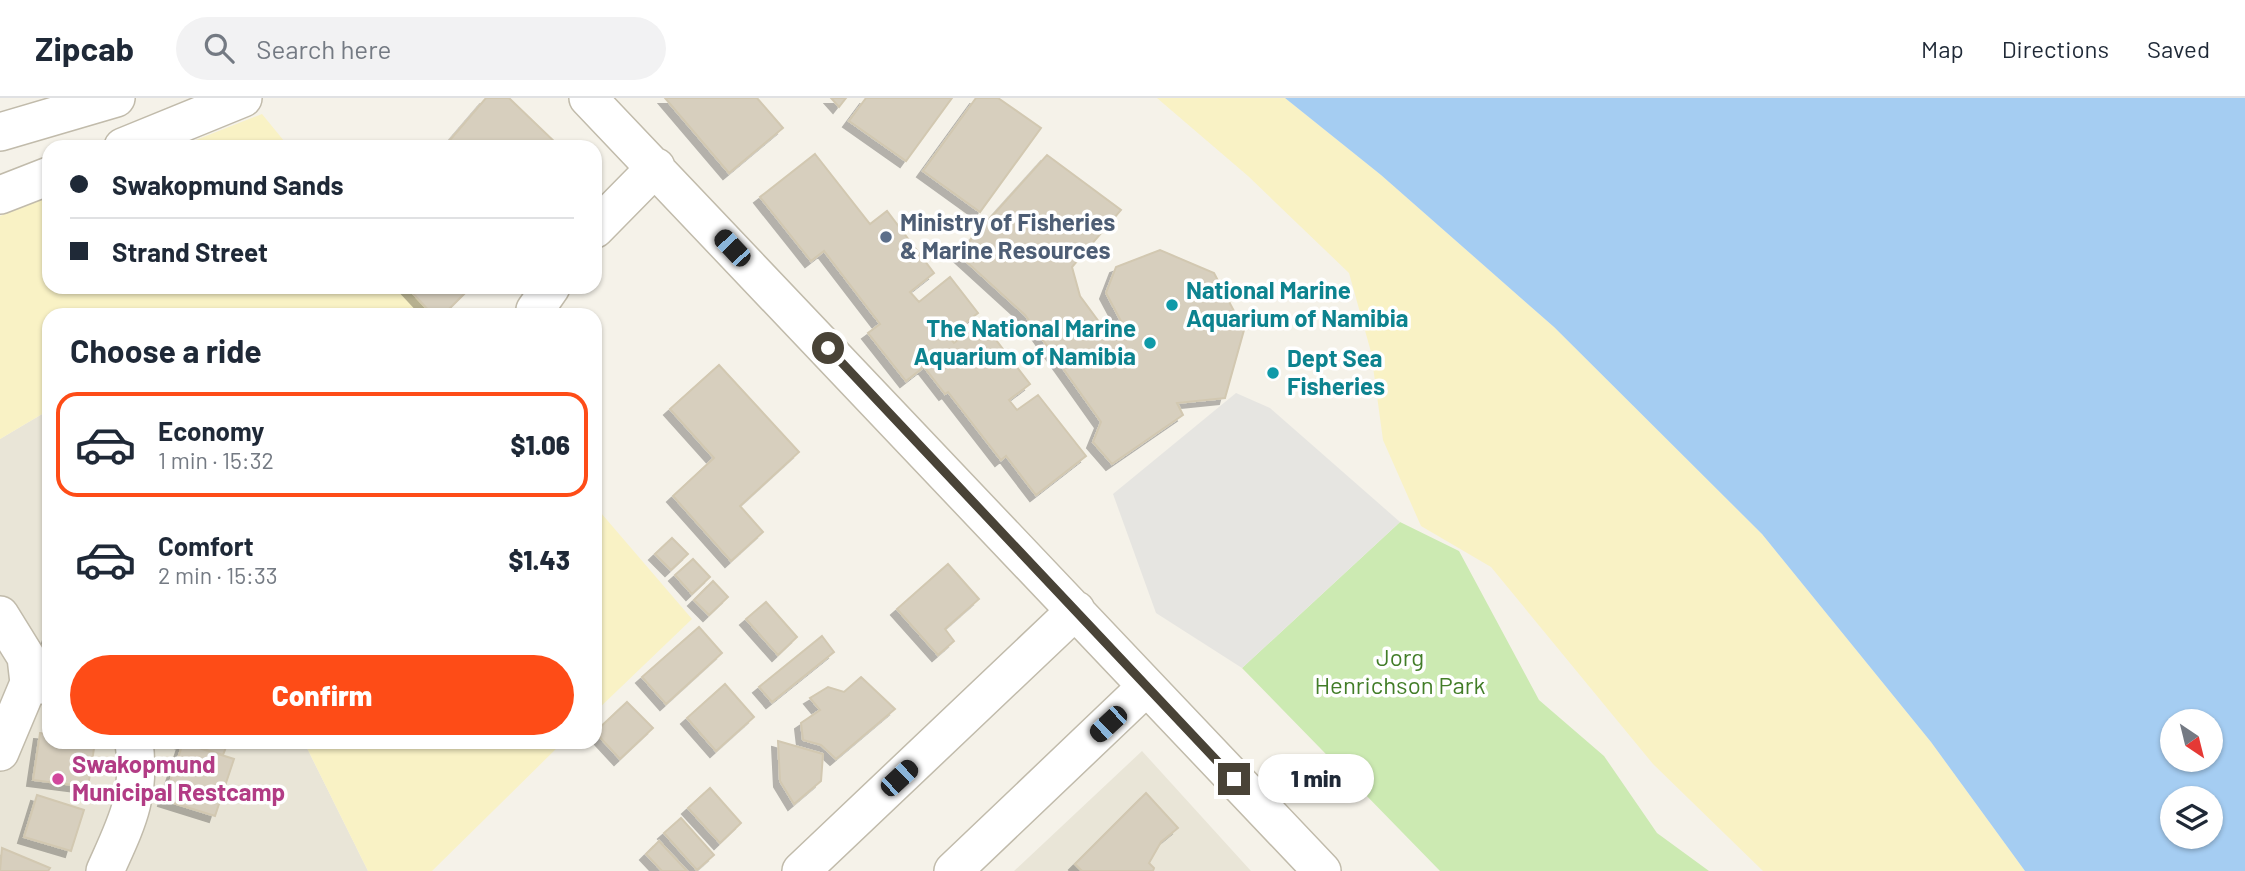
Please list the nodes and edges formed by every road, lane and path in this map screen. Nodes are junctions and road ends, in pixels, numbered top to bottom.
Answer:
1 (117, 98) edge
2 (243, 98) edge
3 (589, 98) edge
4 (0, 132) edge
5 (140, 140) edge
6 (656, 167) junction
7 (42, 179) edge
8 (0, 195) edge
9 (602, 222) edge
10 (1076, 610) junction
11 (0, 615) edge
12 (39, 684) edge
13 (1146, 687) junction
14 (135, 749) edge
15 (0, 752) edge
16 (105, 871) edge
17 (801, 871) edge
18 (953, 871) edge
19 (1322, 871) edge

1 - 4 street
2 - 5 street
3 - 6 street
6 - 9 street
6 - 10 street
7 - 8 street
10 - 13 street
10 - 17 street
11 - 12 street
12 - 15 street
13 - 18 street
13 - 19 street
14 - 16 street

